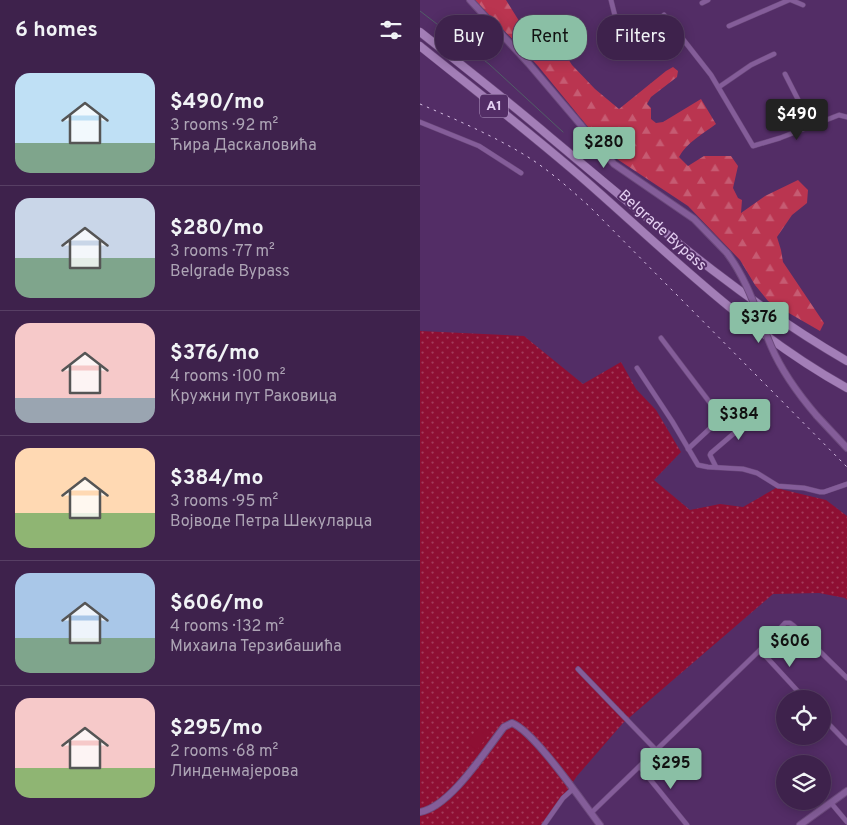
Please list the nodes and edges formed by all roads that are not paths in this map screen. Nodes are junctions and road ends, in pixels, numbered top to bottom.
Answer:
1 (470, 0) edge
2 (611, 0) edge
3 (708, 0) edge
4 (790, 0) edge
5 (702, 3) dead end
6 (804, 5) dead end
7 (615, 15) edge
8 (729, 26) dead end
9 (420, 32) edge
10 (684, 41) edge
11 (420, 46) edge
12 (774, 54) dead end
13 (785, 74) dead end
14 (719, 87) junction
15 (847, 117) edge
16 (420, 122) edge
17 (811, 125) junction
18 (521, 173) dead end
19 (661, 338) dead end
20 (847, 361) edge
21 (637, 368) dead end
22 (847, 388) edge
23 (760, 415) dead end
24 (847, 448) edge
25 (688, 449) junction
26 (716, 467) junction
27 (847, 484) edge
28 (760, 650) junction
29 (578, 669) dead end
30 (847, 678) edge
31 (797, 690) edge
32 (831, 726) edge
33 (847, 743) edge
34 (656, 750) junction
35 (640, 767) junction
36 (573, 789) junction
37 (847, 791) edge
38 (831, 803) joint
39 (821, 810) edge
40 (420, 812) edge
41 (591, 813) junction
42 (847, 822) edge
43 (544, 825) edge
44 (600, 825) edge
45 (687, 825) edge
46 (800, 825) edge

1 - 24 main road, bridge
2 - 7 street
3 - 5 street
4 - 6 street
4 - 8 street
9 - 20 highway, Belgrade Bypass / A1
10 - 14 street
11 - 22 highway, Belgrade Bypass / A1
12 - 14 street
13 - 17 street
14 - 17 street
15 - 17 street
16 - 18 street
19 - 25 street
21 - 25 street
23 - 26 street
25 - 26 street
26 - 27 street
28 - 30 street
28 - 31 street
28 - 34 street
29 - 34 street
32 - 33 street
34 - 35 street
35 - 41 street
35 - 45 street
36 - 40 main road
36 - 41 main road
36 - 43 street
37 - 38 main road
38 - 42 street
39 - 46 main road
41 - 44 main road

